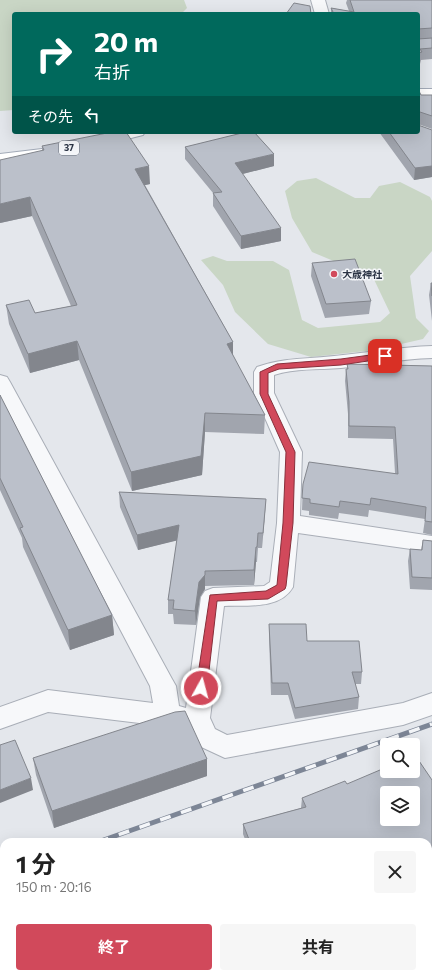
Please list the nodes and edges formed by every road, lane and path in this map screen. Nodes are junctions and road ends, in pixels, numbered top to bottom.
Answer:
1 (318, 0) edge
2 (321, 12) edge
3 (420, 94) edge
4 (432, 94) edge
5 (129, 134) edge
6 (82, 145) edge
7 (60, 150) edge
8 (0, 159) edge
9 (432, 352) edge
10 (0, 382) edge
11 (288, 523) junction
12 (432, 544) edge
13 (432, 704) edge
14 (168, 715) junction
15 (0, 718) edge
16 (197, 718) junction

1 - 2 street
3 - 4 main road
5 - 6 main road, 37
7 - 8 main road, 37
9 - 11 street
10 - 14 street
11 - 12 street
11 - 16 street
13 - 16 street
14 - 15 street
14 - 16 street

